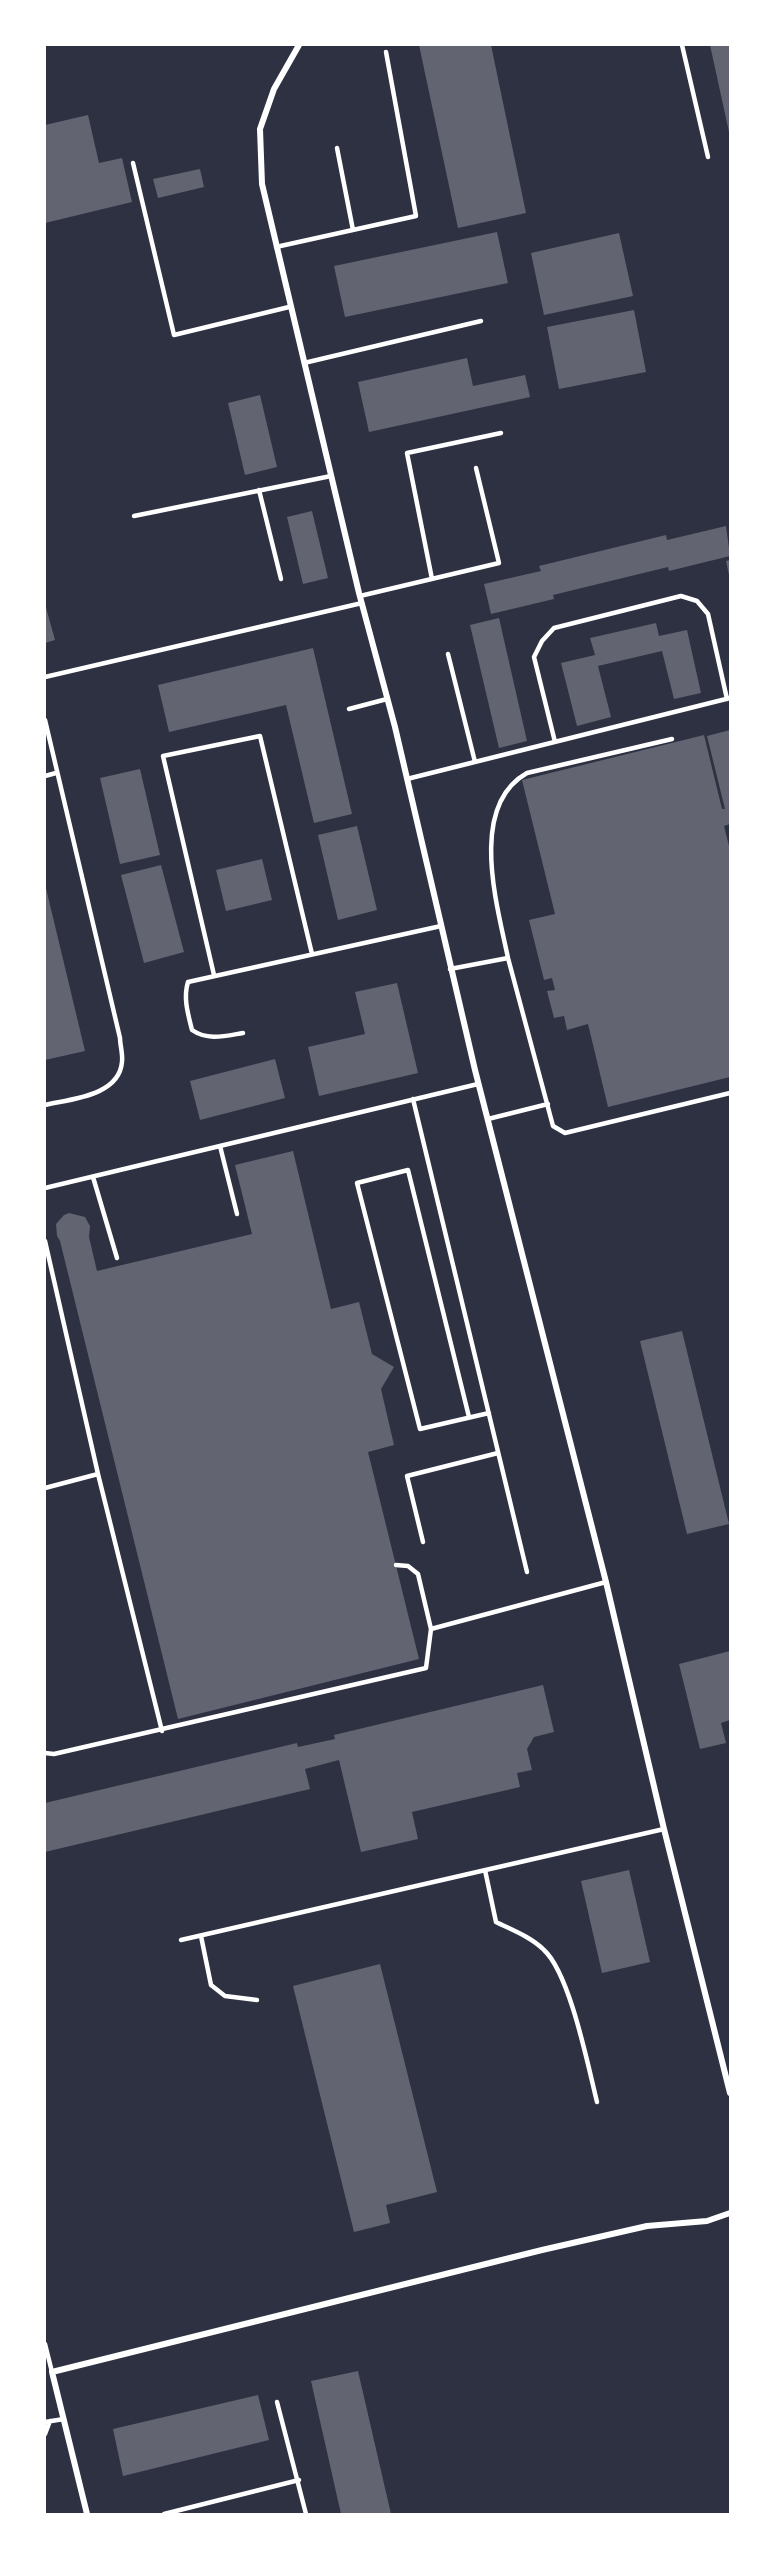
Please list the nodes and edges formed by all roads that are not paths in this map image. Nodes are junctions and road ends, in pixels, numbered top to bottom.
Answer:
1 (299, 45) edge
2 (682, 45) edge
3 (386, 52) dead end
4 (336, 148) dead end
5 (708, 157) dead end
6 (133, 163) dead end
7 (353, 230) junction
8 (276, 247) junction
9 (289, 307) junction
10 (481, 321) dead end
11 (304, 363) junction
12 (501, 433) dead end
13 (476, 468) dead end
14 (331, 476) junction
15 (259, 490) junction
16 (134, 516) dead end
17 (281, 579) dead end
18 (432, 579) junction
19 (361, 599) junction
20 (448, 654) dead end
21 (45, 677) edge
22 (728, 698) edge
23 (387, 699) junction
24 (350, 709) dead end
25 (45, 720) edge
26 (672, 739) dead end
27 (555, 742) junction
28 (475, 762) junction
29 (56, 773) junction
30 (45, 776) edge
31 (407, 779) junction
32 (441, 926) junction
33 (312, 954) junction
34 (508, 958) junction
35 (450, 969) junction
36 (214, 975) junction
37 (243, 1033) dead end
38 (478, 1084) junction
39 (730, 1093) edge
40 (413, 1099) junction
41 (548, 1104) junction
42 (45, 1105) edge
43 (488, 1119) junction
44 (220, 1146) junction
45 (93, 1177) junction
46 (45, 1188) edge
47 (237, 1214) dead end
48 (45, 1241) edge
49 (117, 1258) dead end
50 (489, 1413) junction
51 (469, 1417) dead end
52 (498, 1453) junction
53 (98, 1474) junction
54 (45, 1488) edge
55 (423, 1542) dead end
56 (396, 1565) dead end
57 (527, 1572) dead end
58 (606, 1582) junction
59 (430, 1629) junction
60 (162, 1731) junction
61 (45, 1753) edge
62 (664, 1829) junction
63 (485, 1870) junction
64 (201, 1936) junction
65 (181, 1940) dead end
66 (257, 2000) dead end
67 (730, 2093) edge
68 (597, 2102) dead end
69 (730, 2214) edge
70 (45, 2344) edge
71 (52, 2372) junction
72 (277, 2402) dead end
73 (64, 2419) junction
74 (47, 2421) edge
75 (45, 2434) edge
76 (299, 2480) junction
77 (87, 2514) edge
78 (164, 2514) edge
79 (306, 2514) edge

1 - 8 street
2 - 5 lane
3 - 7 lane
4 - 7 lane
6 - 9 lane
7 - 8 lane
8 - 9 street
9 - 11 street
10 - 11 lane
11 - 14 street
12 - 18 lane
13 - 18 lane
14 - 15 lane
14 - 19 street
15 - 16 lane
15 - 17 lane
18 - 19 lane
19 - 21 lane
19 - 23 street
20 - 28 lane
22 - 27 lane
22 - 27 lane
23 - 24 lane
23 - 31 street
25 - 29 lane
26 - 34 lane
27 - 28 lane
28 - 31 lane
29 - 30 lane
29 - 42 lane
31 - 32 street
32 - 33 lane
32 - 35 street
33 - 36 lane
33 - 36 lane
34 - 35 lane
34 - 41 lane
35 - 38 street
36 - 37 lane
38 - 40 lane
38 - 43 street
39 - 41 lane
40 - 44 lane
40 - 50 lane
41 - 43 lane
43 - 58 street
44 - 45 lane
44 - 47 lane
45 - 46 lane
45 - 49 lane
48 - 53 lane
50 - 51 lane
50 - 52 lane
52 - 55 lane
52 - 57 lane
53 - 54 lane
53 - 60 lane
56 - 59 lane
58 - 59 lane
58 - 62 street
59 - 60 lane
60 - 61 lane
62 - 63 lane
62 - 67 street
63 - 64 lane
63 - 68 lane
64 - 65 lane
64 - 66 lane
69 - 71 street
70 - 71 lane
71 - 73 street
72 - 76 lane
73 - 74 lane
73 - 77 street
74 - 75 lane
76 - 78 lane
76 - 79 lane

